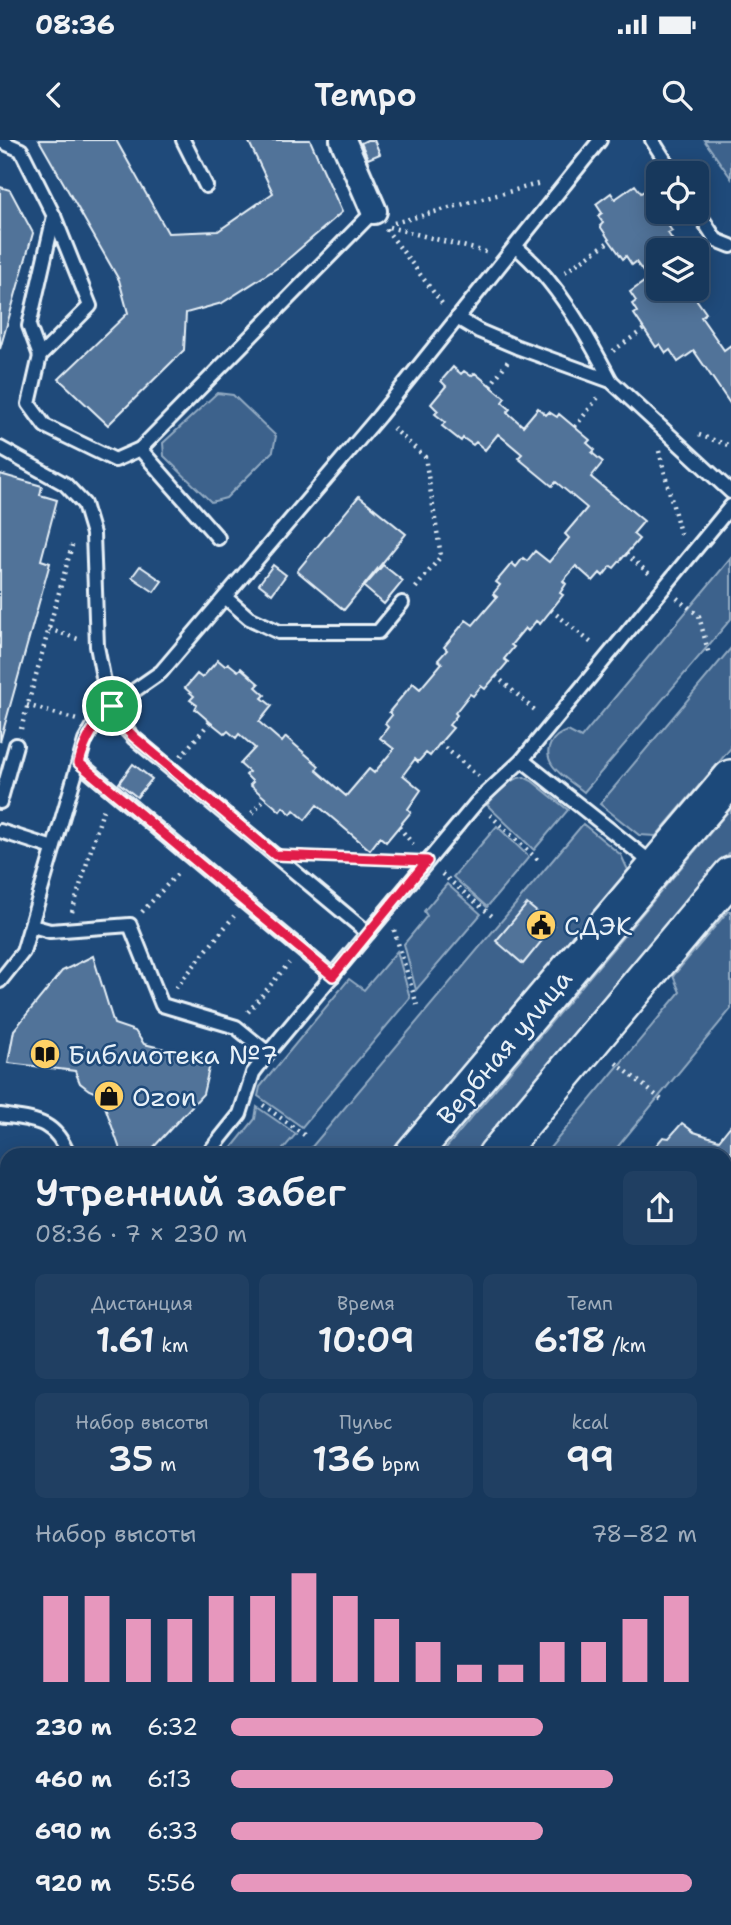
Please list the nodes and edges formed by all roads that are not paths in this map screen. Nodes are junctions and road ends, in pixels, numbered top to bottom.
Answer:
1 (183, 140) edge
2 (343, 140) edge
3 (600, 140) edge
4 (652, 140) edge
5 (0, 141) edge
6 (665, 161) edge
7 (206, 186) dead end
8 (54, 216) junction
9 (379, 218) joint
10 (706, 224) edge
11 (731, 246) edge
12 (516, 247) junction
13 (457, 318) junction
14 (40, 356) junction
15 (611, 381) junction
16 (0, 448) edge
17 (140, 449) junction
18 (731, 492) edge
19 (731, 506) edge
20 (218, 538) dead end
21 (225, 597) junction
22 (402, 603) road end
23 (112, 706) junction
24 (16, 745) road end
25 (522, 760) junction
26 (79, 763) junction
27 (731, 778) edge
28 (0, 802) edge
29 (0, 831) edge
30 (53, 848) junction
31 (656, 867) junction
32 (730, 879) edge
33 (32, 926) junction
34 (368, 933) junction
35 (333, 976) junction
36 (0, 981) edge
37 (268, 1053) junction
38 (0, 1115) edge
39 (64, 1148) edge
40 (213, 1148) edge
41 (418, 1148) edge
42 (502, 1148) edge

1 - 7 lane
2 - 9 street
3 - 12 lane
4 - 6 lane
5 - 8 lane
8 - 14 lane
8 - 14 lane
9 - 17 lane
10 - 11 lane
12 - 13 lane
12 - 15 lane
13 - 15 lane
13 - 21 lane
14 - 17 lane
15 - 18 lane
16 - 23 lane
17 - 20 lane
19 - 25 lane
21 - 22 lane
21 - 23 lane
23 - 26 lane
23 - 34 lane
24 - 28 lane
25 - 31 lane
25 - 34 lane
26 - 30 lane
26 - 35 lane
27 - 31 main road, Вербная улица
29 - 30 lane
30 - 33 lane
31 - 41 main road, Вербная улица
32 - 42 main road
33 - 36 lane
33 - 37 lane
34 - 35 lane
35 - 37 lane
37 - 40 lane
38 - 39 lane

